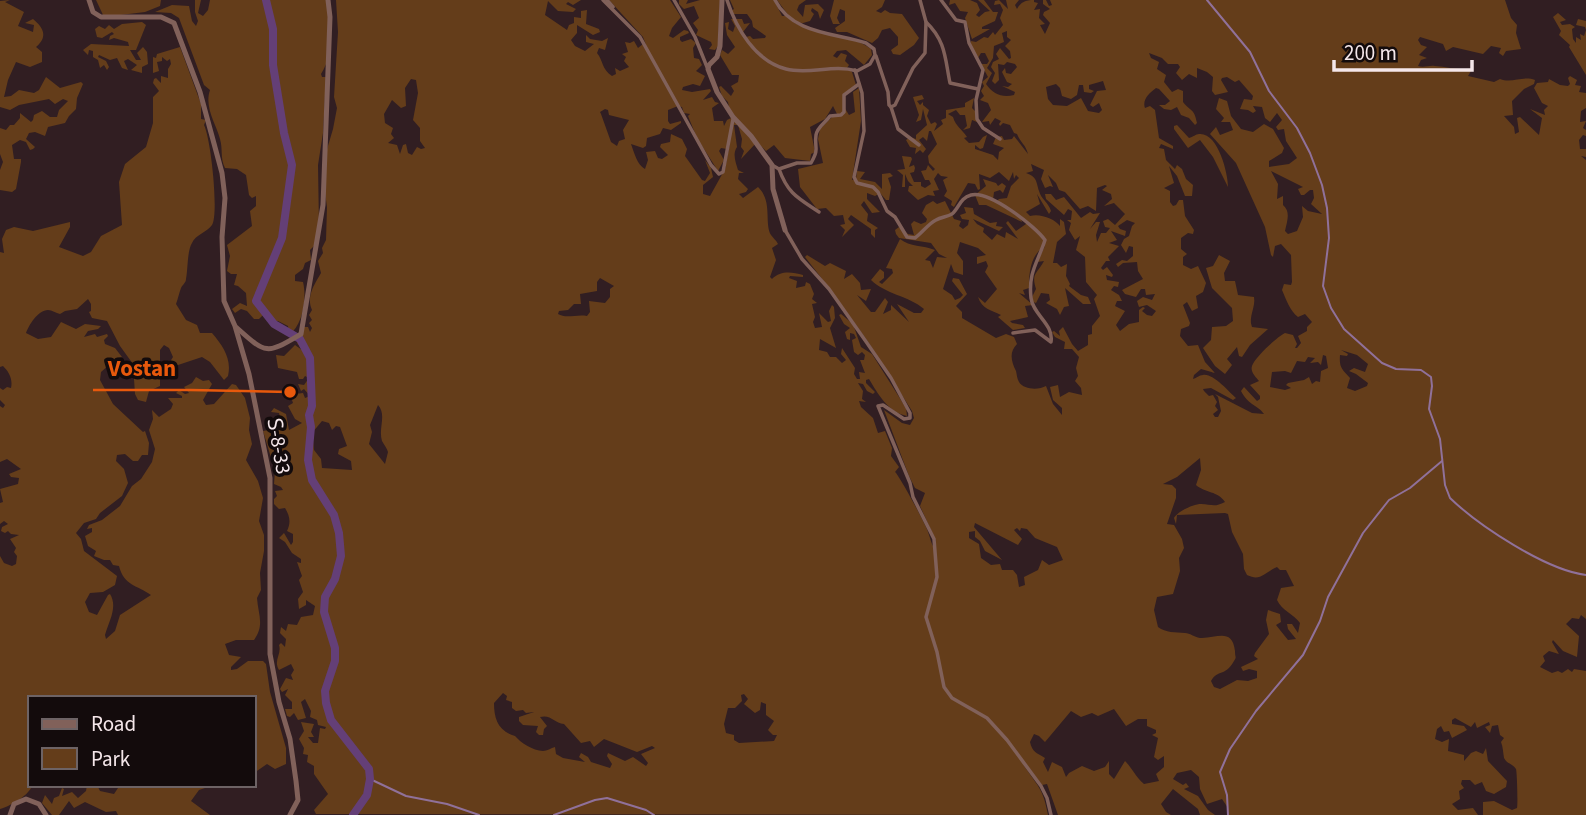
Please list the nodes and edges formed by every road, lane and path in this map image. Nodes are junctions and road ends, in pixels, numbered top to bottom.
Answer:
1 (89, 0) edge
2 (328, 0) edge
3 (605, 0) edge
4 (674, 0) edge
5 (725, 0) edge
6 (775, 0) edge
7 (920, 0) edge
8 (942, 0) edge
9 (926, 22) junction
10 (875, 55) junction
11 (708, 69) junction
12 (855, 70) junction
13 (859, 85) junction
14 (978, 89) junction
15 (891, 107) junction
16 (733, 117) junction
17 (1000, 139) dead end
18 (919, 145) dead end
19 (772, 166) junction
20 (779, 169) junction
21 (819, 212) dead end
22 (785, 230) joint
23 (235, 326) junction
24 (1013, 333) dead end
25 (10, 815) edge
26 (46, 815) edge
27 (290, 815) edge
28 (1051, 815) edge

1 - 23 street, Տ-8-33
2 - 23 street
3 - 16 street
4 - 11 street
5 - 11 street
5 - 12 street
6 - 10 street
7 - 9 street
8 - 14 street
9 - 14 street
9 - 15 street
10 - 12 street
10 - 15 street
11 - 16 street
12 - 13 street
13 - 20 street
13 - 24 street
14 - 17 street
15 - 18 street
16 - 19 street
19 - 20 street
19 - 22 street
20 - 21 street
22 - 28 street
23 - 27 street, Տ-8-33 / Տ-8-33
25 - 26 street

